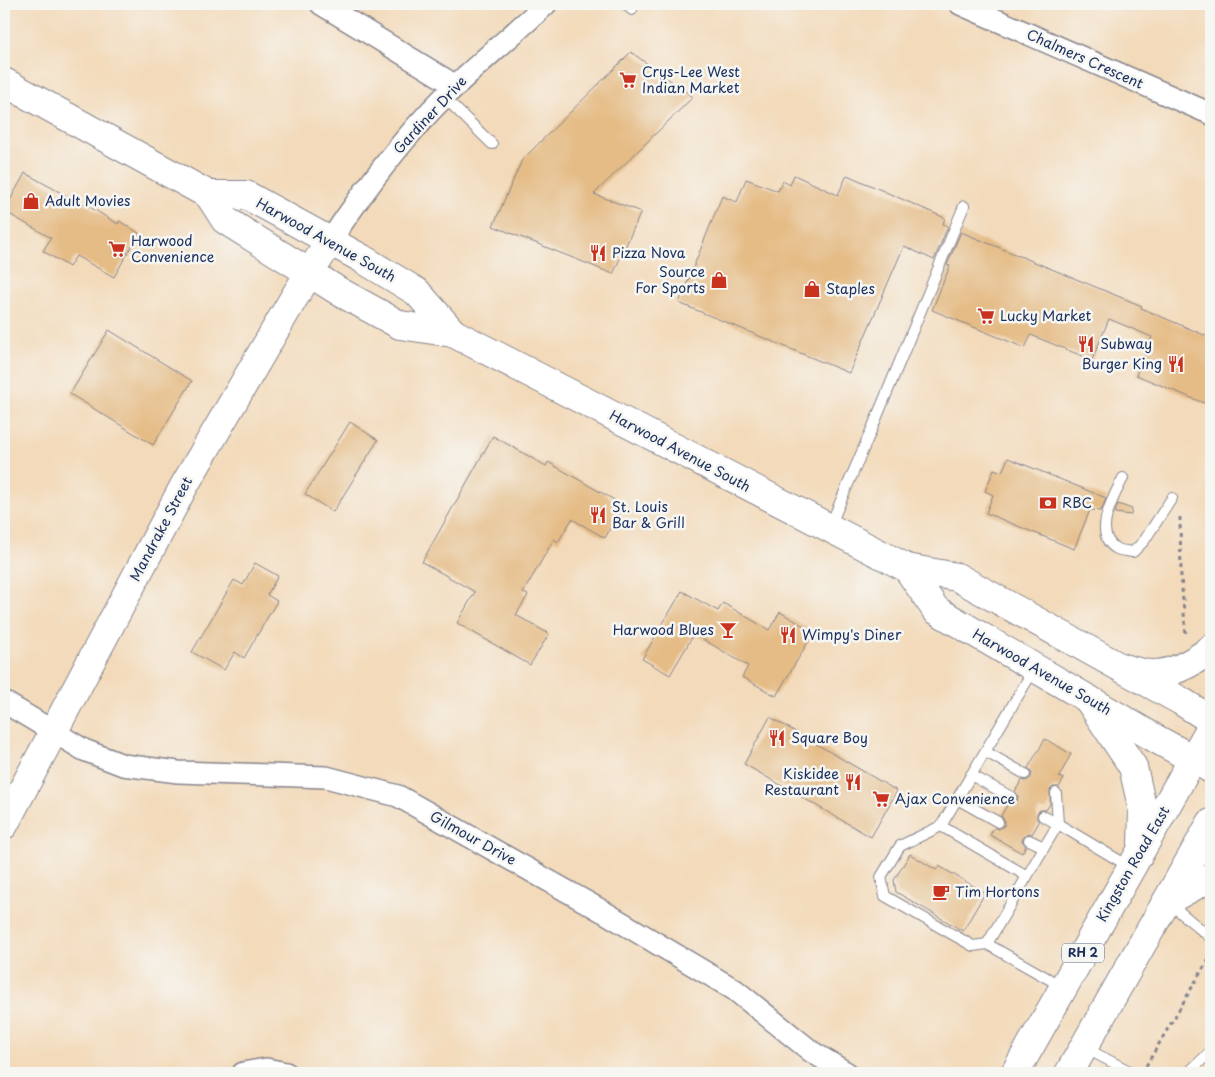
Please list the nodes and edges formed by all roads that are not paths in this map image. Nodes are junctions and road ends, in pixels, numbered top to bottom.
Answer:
1 (321, 4) edge
2 (546, 4) edge
3 (960, 4) edge
4 (4, 82) edge
5 (450, 92) junction
6 (1211, 114) edge
7 (492, 144) dead end
8 (209, 196) junction
9 (964, 206) dead end
10 (330, 241) junction
11 (310, 273) junction
12 (453, 333) junction
13 (1123, 478) dead end
14 (1172, 498) dead end
15 (829, 528) junction
16 (907, 568) junction
17 (1211, 649) edge
18 (1035, 668) junction
19 (1122, 668) junction
20 (1088, 698) junction
21 (4, 702) edge
22 (1211, 720) edge
23 (1211, 727) edge
24 (53, 731) junction
25 (986, 752) junction
26 (1202, 764) edge
27 (1025, 774) dead end
28 (971, 775) junction
29 (1056, 793) dead end
30 (1011, 797) dead end
31 (957, 799) junction
32 (1043, 816) dead end
33 (998, 822) dead end
34 (1211, 823) edge
35 (1058, 824) junction
36 (4, 825) edge
37 (941, 826) junction
38 (1029, 840) dead end
39 (1044, 847) junction
40 (1136, 858) junction
41 (1027, 876) junction
42 (1211, 877) edge
43 (1167, 901) junction
44 (1211, 938) edge
45 (987, 944) junction
46 (1064, 987) junction
47 (1084, 1047) junction
48 (1210, 1054) edge
49 (243, 1073) edge
50 (286, 1073) edge
51 (847, 1073) edge
52 (1015, 1073) edge
53 (1069, 1073) edge
54 (1133, 1073) edge
55 (1188, 1073) edge

1 - 5 street
2 - 5 street, Gardiner Drive
3 - 6 street, Chalmers Crescent
4 - 8 main road, Harwood Avenue South
5 - 7 lane
5 - 10 street, Gardiner Drive
8 - 10 main road, Harwood Avenue South
8 - 11 main road, Harwood Avenue South
9 - 15 lane
10 - 11 main road, Mandrake Street
10 - 12 main road, Harwood Avenue South
11 - 12 main road, Harwood Avenue South
11 - 24 main road, Mandrake Street
12 - 15 main road, Harwood Avenue South
13 - 14 lane
15 - 16 main road, Harwood Avenue South
16 - 18 main road, Harwood Avenue South
16 - 19 main road, Harwood Avenue South
17 - 19 main road
18 - 20 main road, Harwood Avenue South
18 - 25 lane
19 - 22 main road, Harwood Avenue South
20 - 26 main road, Harwood Avenue South
20 - 40 main road
21 - 24 street, Gilmour Drive
23 - 26 main road, RH 2
24 - 36 main road, Mandrake Street
24 - 51 street, Gilmour Drive
25 - 27 lane
25 - 28 lane
26 - 40 main road, Kingston Road East / RH 2
28 - 30 lane
28 - 31 lane
29 - 35 lane
31 - 33 lane
31 - 37 lane
32 - 35 lane
34 - 43 main road
35 - 39 lane
35 - 40 lane
37 - 41 lane
37 - 45 lane
38 - 39 lane
39 - 41 lane
40 - 46 main road, Kingston Road East / RH 2
41 - 45 lane
42 - 43 main road
43 - 44 lane
43 - 47 main road
45 - 46 lane
46 - 52 main road, Kingston Road East / RH 2
47 - 53 main road
47 - 54 lane
48 - 55 lane
49 - 50 street

